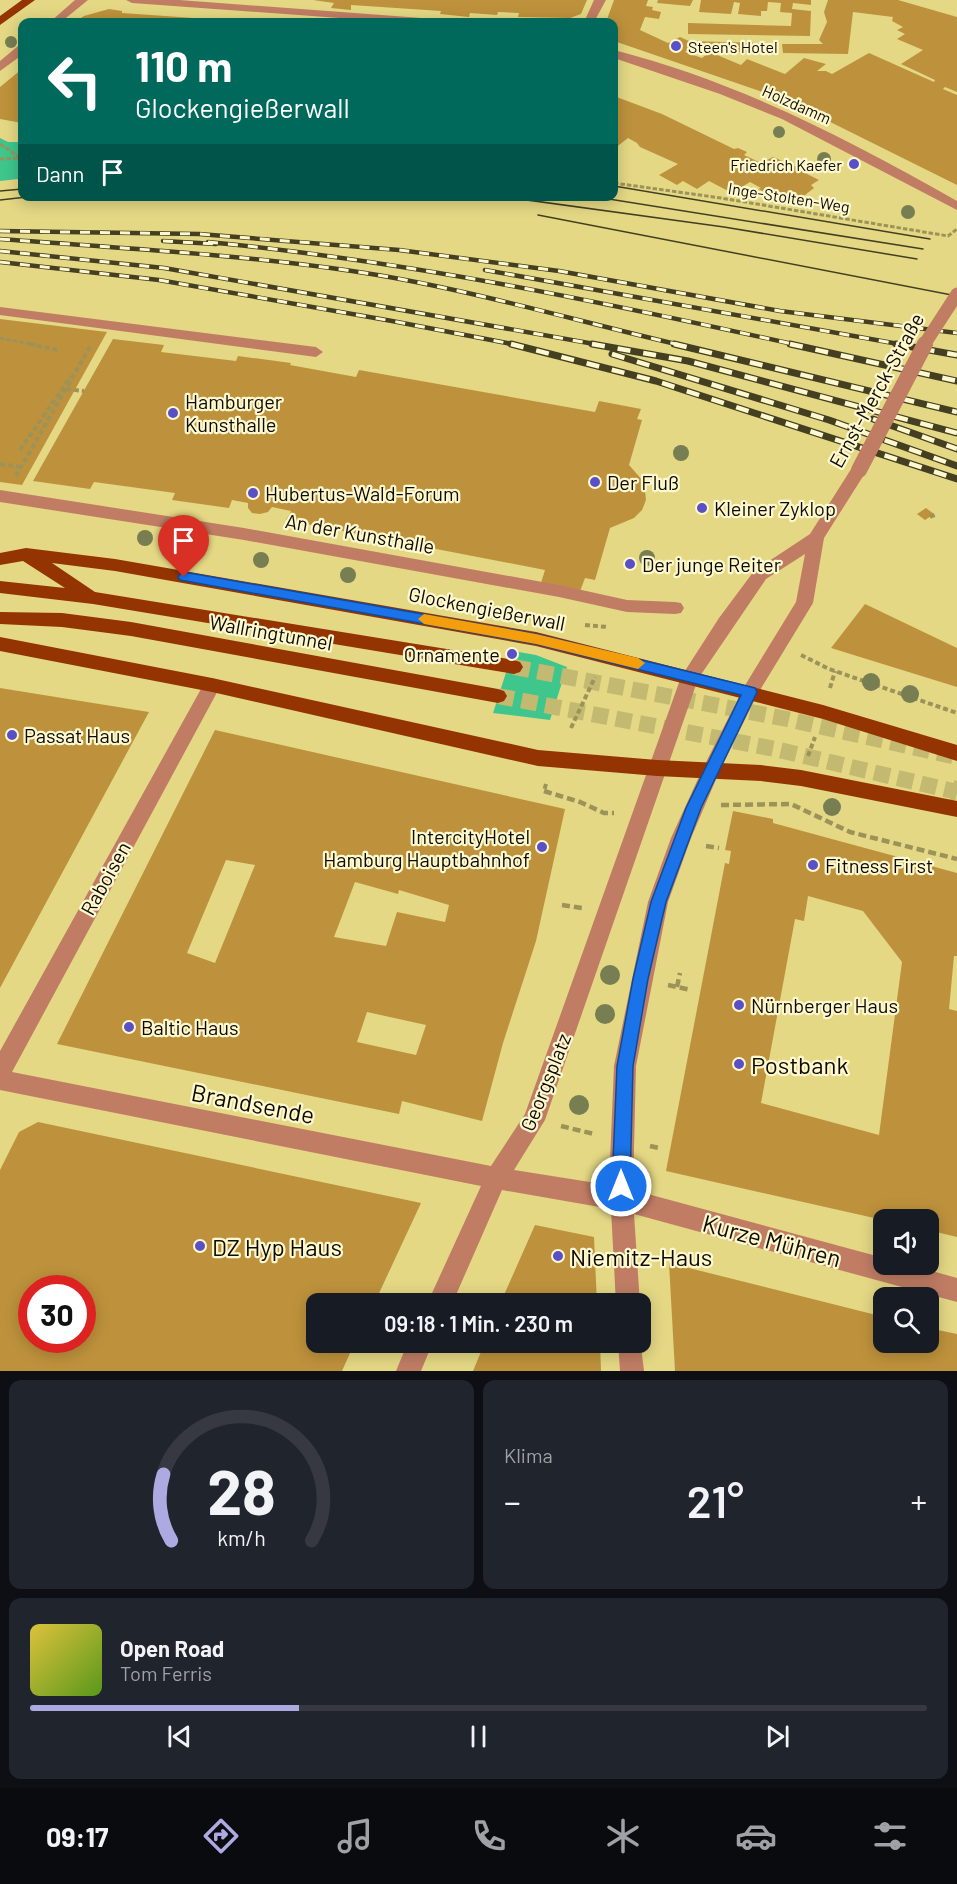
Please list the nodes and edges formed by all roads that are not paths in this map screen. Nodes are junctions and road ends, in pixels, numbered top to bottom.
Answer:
1 (28, 0) edge
2 (82, 0) edge
3 (132, 0) edge
4 (600, 0) edge
5 (61, 18) edge
6 (380, 18) edge
7 (591, 18) edge
8 (0, 22) edge
9 (18, 52) edge
10 (618, 55) edge
11 (0, 67) edge
12 (957, 206) edge
13 (957, 294) edge
14 (0, 311) edge
15 (316, 352) dead end
16 (3, 496) edge
17 (816, 538) junction
18 (0, 548) edge
19 (27, 554) junction
20 (0, 559) edge
21 (0, 587) edge
22 (93, 598) junction
23 (675, 608) dead end
24 (0, 618) edge
25 (0, 644) edge
26 (514, 667) tunnel mouth
27 (690, 677) junction
28 (212, 685) junction
29 (750, 692) junction
30 (498, 696) tunnel mouth
31 (957, 753) edge
32 (657, 768) junction
33 (711, 770) junction
34 (957, 809) edge
35 (0, 1072) edge
36 (0, 1080) edge
37 (496, 1178) junction
38 (622, 1199) junction
39 (957, 1290) edge
40 (444, 1293) edge
41 (627, 1293) edge
42 (416, 1353) edge
43 (631, 1353) edge
44 (408, 1371) edge
45 (632, 1371) edge

1 - 8 main road
2 - 5 street
3 - 6 street
4 - 7 street
9 - 11 street
10 - 12 street, Holzdamm
13 - 17 street, Ernst-Merck-Straße, bridge
14 - 15 street
16 - 23 street, An der Kunsthalle
17 - 27 street, Ernst-Merck-Straße
17 - 29 street, Ernst-Merck-Straße
18 - 19 main road
19 - 20 main road, Glockengießerwall
19 - 22 main road
19 - 27 main road, Glockengießerwall
21 - 22 main road, Wallringtunnel
22 - 26 main road, Wallringtunnel
24 - 30 main road, Wallringtunnel
25 - 28 main road
27 - 29 main road, Glockengießerwall
27 - 32 street, Ernst-Merck-Straße
28 - 32 main road
28 - 35 street, Raboisen
29 - 31 main road, Glockengießerwall
29 - 33 street
32 - 33 main road
32 - 37 street, Georgsplatz
33 - 34 main road
33 - 38 street
36 - 37 street, Brandsende
37 - 38 street
37 - 40 street, Georgsplatz
38 - 39 street, Kurze Mühren
38 - 41 street
42 - 44 street
43 - 45 street

